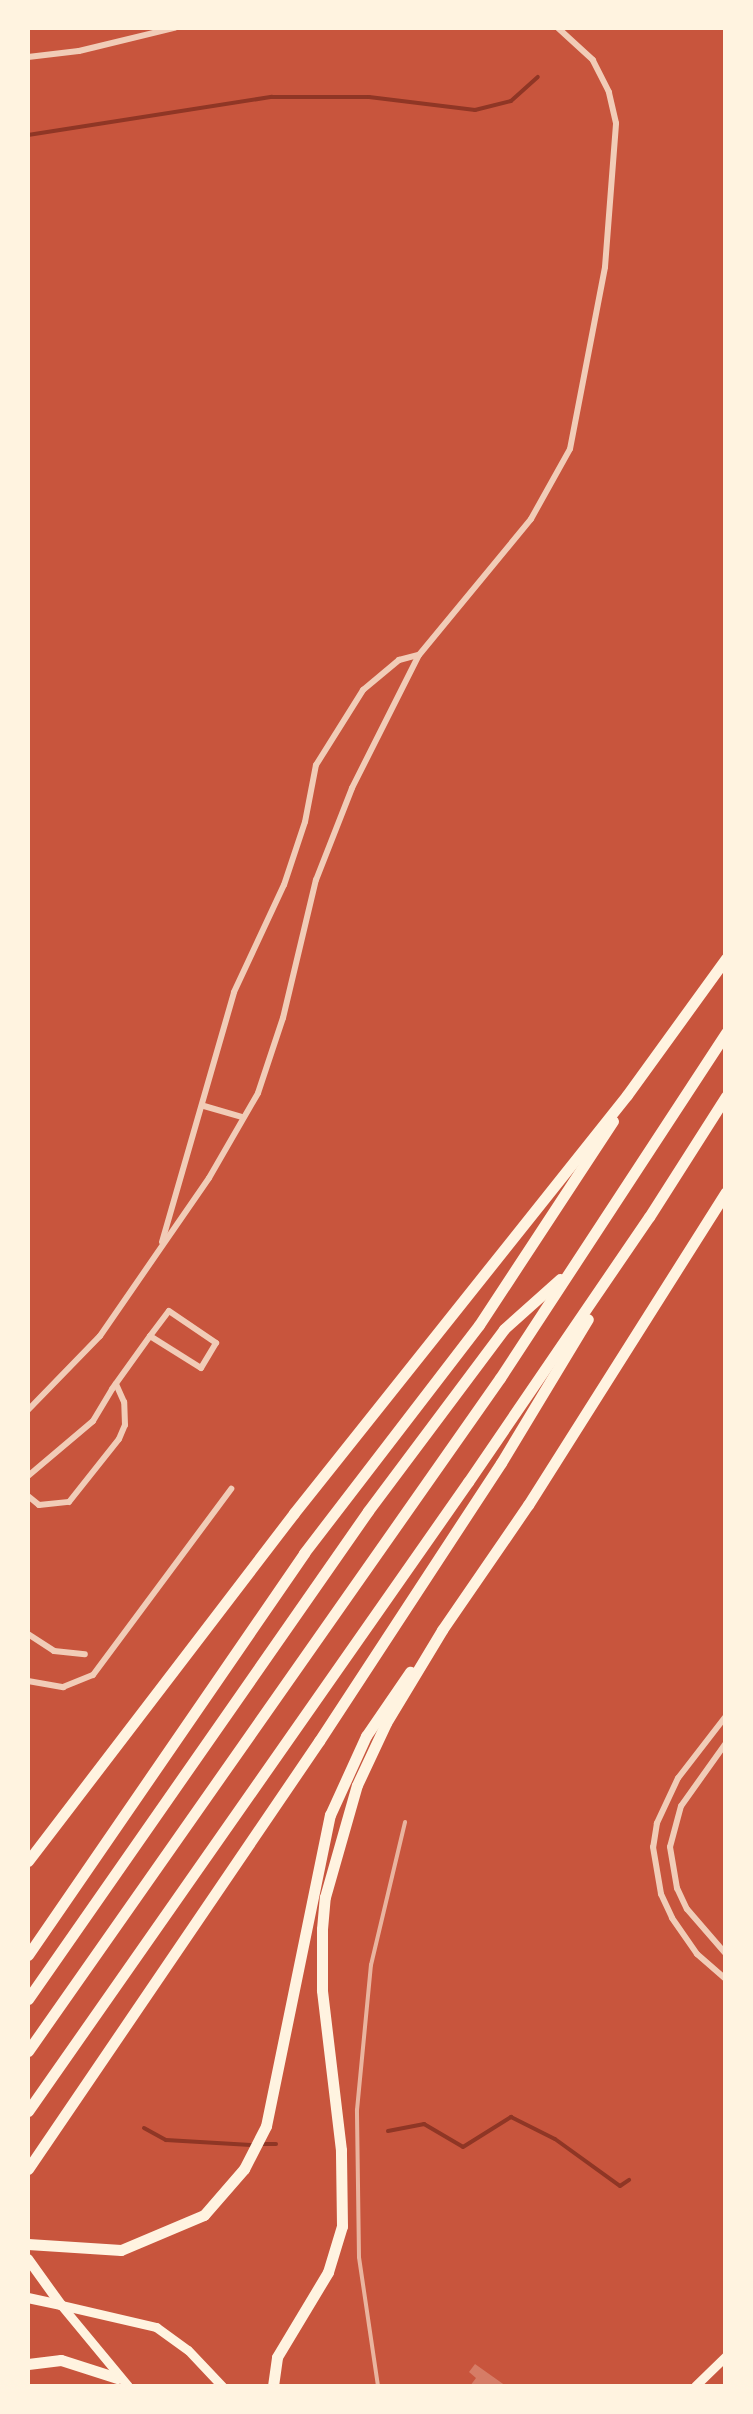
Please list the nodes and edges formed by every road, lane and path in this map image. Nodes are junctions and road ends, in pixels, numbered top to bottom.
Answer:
1 (174, 28) edge
2 (558, 28) edge
3 (28, 56) edge
4 (419, 655) junction
5 (726, 958) edge
6 (726, 1032) edge
7 (627, 1095) junction
8 (726, 1096) edge
9 (204, 1106) junction
10 (242, 1117) junction
11 (726, 1192) edge
12 (649, 1217) junction
13 (159, 1252) junction
14 (575, 1266) junction
15 (150, 1336) junction
16 (116, 1384) junction
17 (28, 1410) edge
18 (28, 1476) edge
19 (231, 1489) dead end
20 (28, 1496) edge
21 (442, 1630) junction
22 (28, 1634) edge
23 (85, 1654) dead end
24 (28, 1680) edge
25 (726, 1716) edge
26 (726, 1744) edge
27 (28, 1860) edge
28 (726, 1954) edge
29 (28, 1956) edge
30 (726, 1978) edge
31 (28, 2000) edge
32 (28, 2051) edge
33 (28, 2111) edge
34 (28, 2169) edge
35 (28, 2244) edge
36 (28, 2259) edge
37 (28, 2298) edge
38 (61, 2304) junction
39 (726, 2356) edge
40 (28, 2364) edge
41 (123, 2382) edge
42 (222, 2386) edge
43 (274, 2386) edge
44 (695, 2386) edge

1 - 3 street
2 - 4 street
4 - 9 street
4 - 10 street
5 - 7 highway
6 - 14 highway
7 - 27 highway
7 - 29 highway
8 - 12 highway
9 - 10 street
9 - 13 street
10 - 13 street
11 - 21 highway
12 - 33 highway
12 - 34 highway
13 - 17 street
14 - 31 highway
14 - 32 highway
15 - 15 street
15 - 16 street
16 - 18 street
16 - 20 street
19 - 24 street
21 - 35 highway
21 - 43 highway
22 - 23 street
25 - 30 street
26 - 28 street
36 - 38 main road
37 - 38 main road
38 - 41 main road
38 - 42 main road
39 - 44 main road
40 - 41 highway

